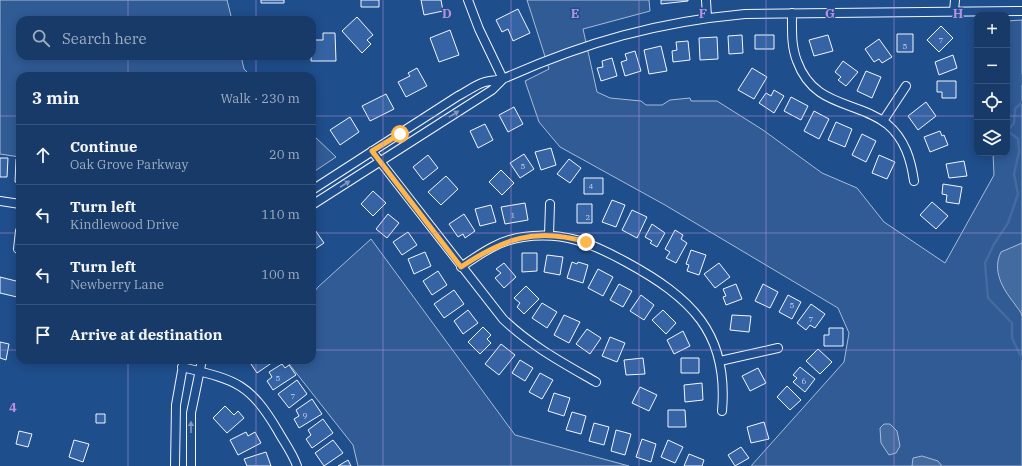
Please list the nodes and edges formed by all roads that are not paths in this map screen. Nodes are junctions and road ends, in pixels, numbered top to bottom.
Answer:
1 (468, 0) edge
2 (706, 0) edge
3 (954, 0) edge
4 (954, 11) junction
5 (1022, 11) edge
6 (792, 13) junction
7 (708, 17) junction
8 (504, 79) junction
9 (906, 86) dead end
10 (883, 121) junction
11 (372, 151) junction
12 (380, 161) junction
13 (914, 181) dead end
14 (316, 187) edge
15 (0, 201) edge
16 (316, 202) edge
17 (16, 203) edge
18 (550, 204) dead end
19 (549, 236) junction
20 (461, 267) junction
21 (778, 348) dead end
22 (720, 361) junction
23 (183, 364) edge
24 (201, 364) edge
25 (199, 371) junction
26 (596, 382) dead end
27 (722, 411) dead end
28 (174, 466) edge
29 (191, 466) edge
30 (298, 466) edge

1 - 8 street
2 - 7 street
3 - 4 street
4 - 5 street
4 - 6 street
6 - 7 street
6 - 10 street
7 - 8 street
8 - 11 street
12 -> 8 street
9 - 10 street
10 - 13 street
11 - 12 street
11 - 14 street
16 -> 12 street
12 - 20 street
15 - 17 street
18 - 19 street
19 - 20 street
19 - 22 street
20 - 26 street
21 - 22 street
22 - 27 street
23 - 25 street
23 - 28 street
24 - 25 street
29 -> 25 street
25 - 30 street

